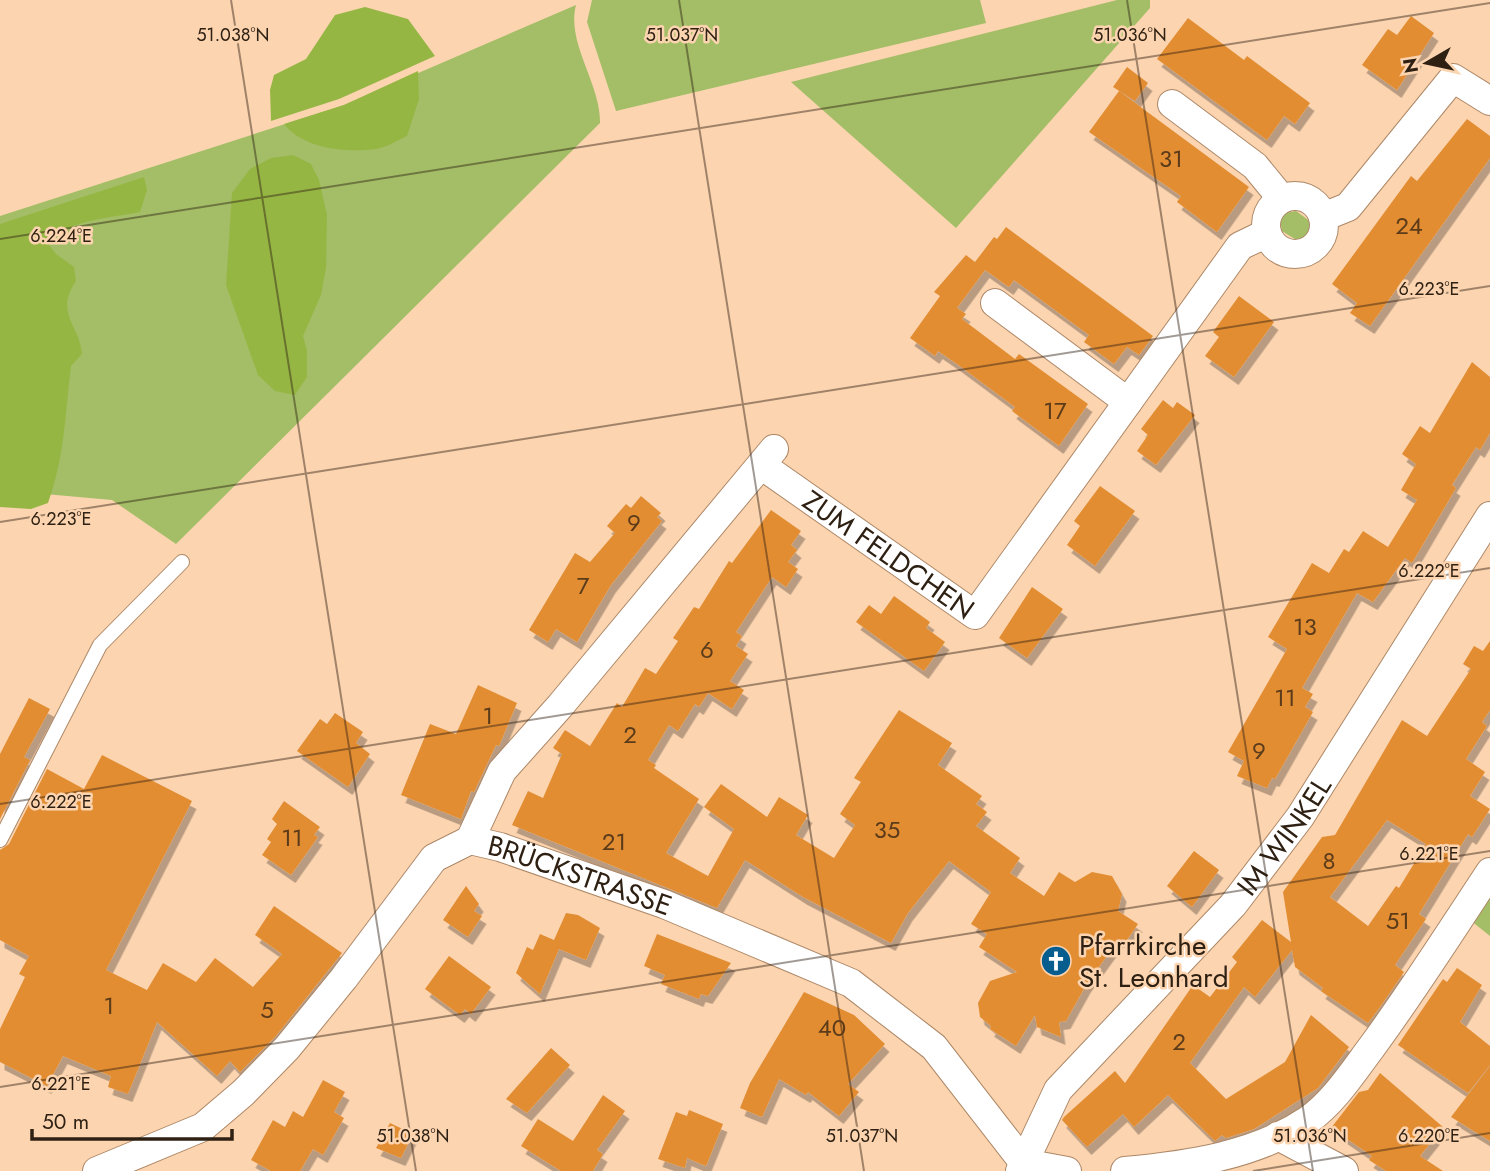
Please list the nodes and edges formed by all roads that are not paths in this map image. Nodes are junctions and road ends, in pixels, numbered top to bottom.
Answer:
1 (1490, 101) edge
2 (1172, 104) dead end
3 (1282, 198) junction
4 (1323, 217) junction
5 (1267, 233) junction
6 (995, 303) dead end
7 (1128, 402) junction
8 (1490, 516) edge
9 (182, 562) dead end
10 (0, 840) edge
11 (470, 840) junction
12 (1490, 872) edge
13 (1278, 1136) junction
14 (1022, 1167) edge
15 (1196, 1168) edge
16 (97, 1171) edge
17 (1067, 1171) edge
18 (1125, 1171) edge
19 (1344, 1171) edge

1 - 4 street
2 - 3 street
3 - 4 street
3 - 5 street
4 - 5 street
5 - 7 street, ZUM FELDCHEN
6 - 7 street
7 - 11 street, ZUM FELDCHEN
8 - 14 street, IM WINKEL
9 - 10 lane
11 - 14 street, BRÜCKSTRASSE
11 - 16 street, BRÜCKSTRASSE
12 - 13 street
13 - 15 street
13 - 19 street
14 - 17 street
15 - 18 street

